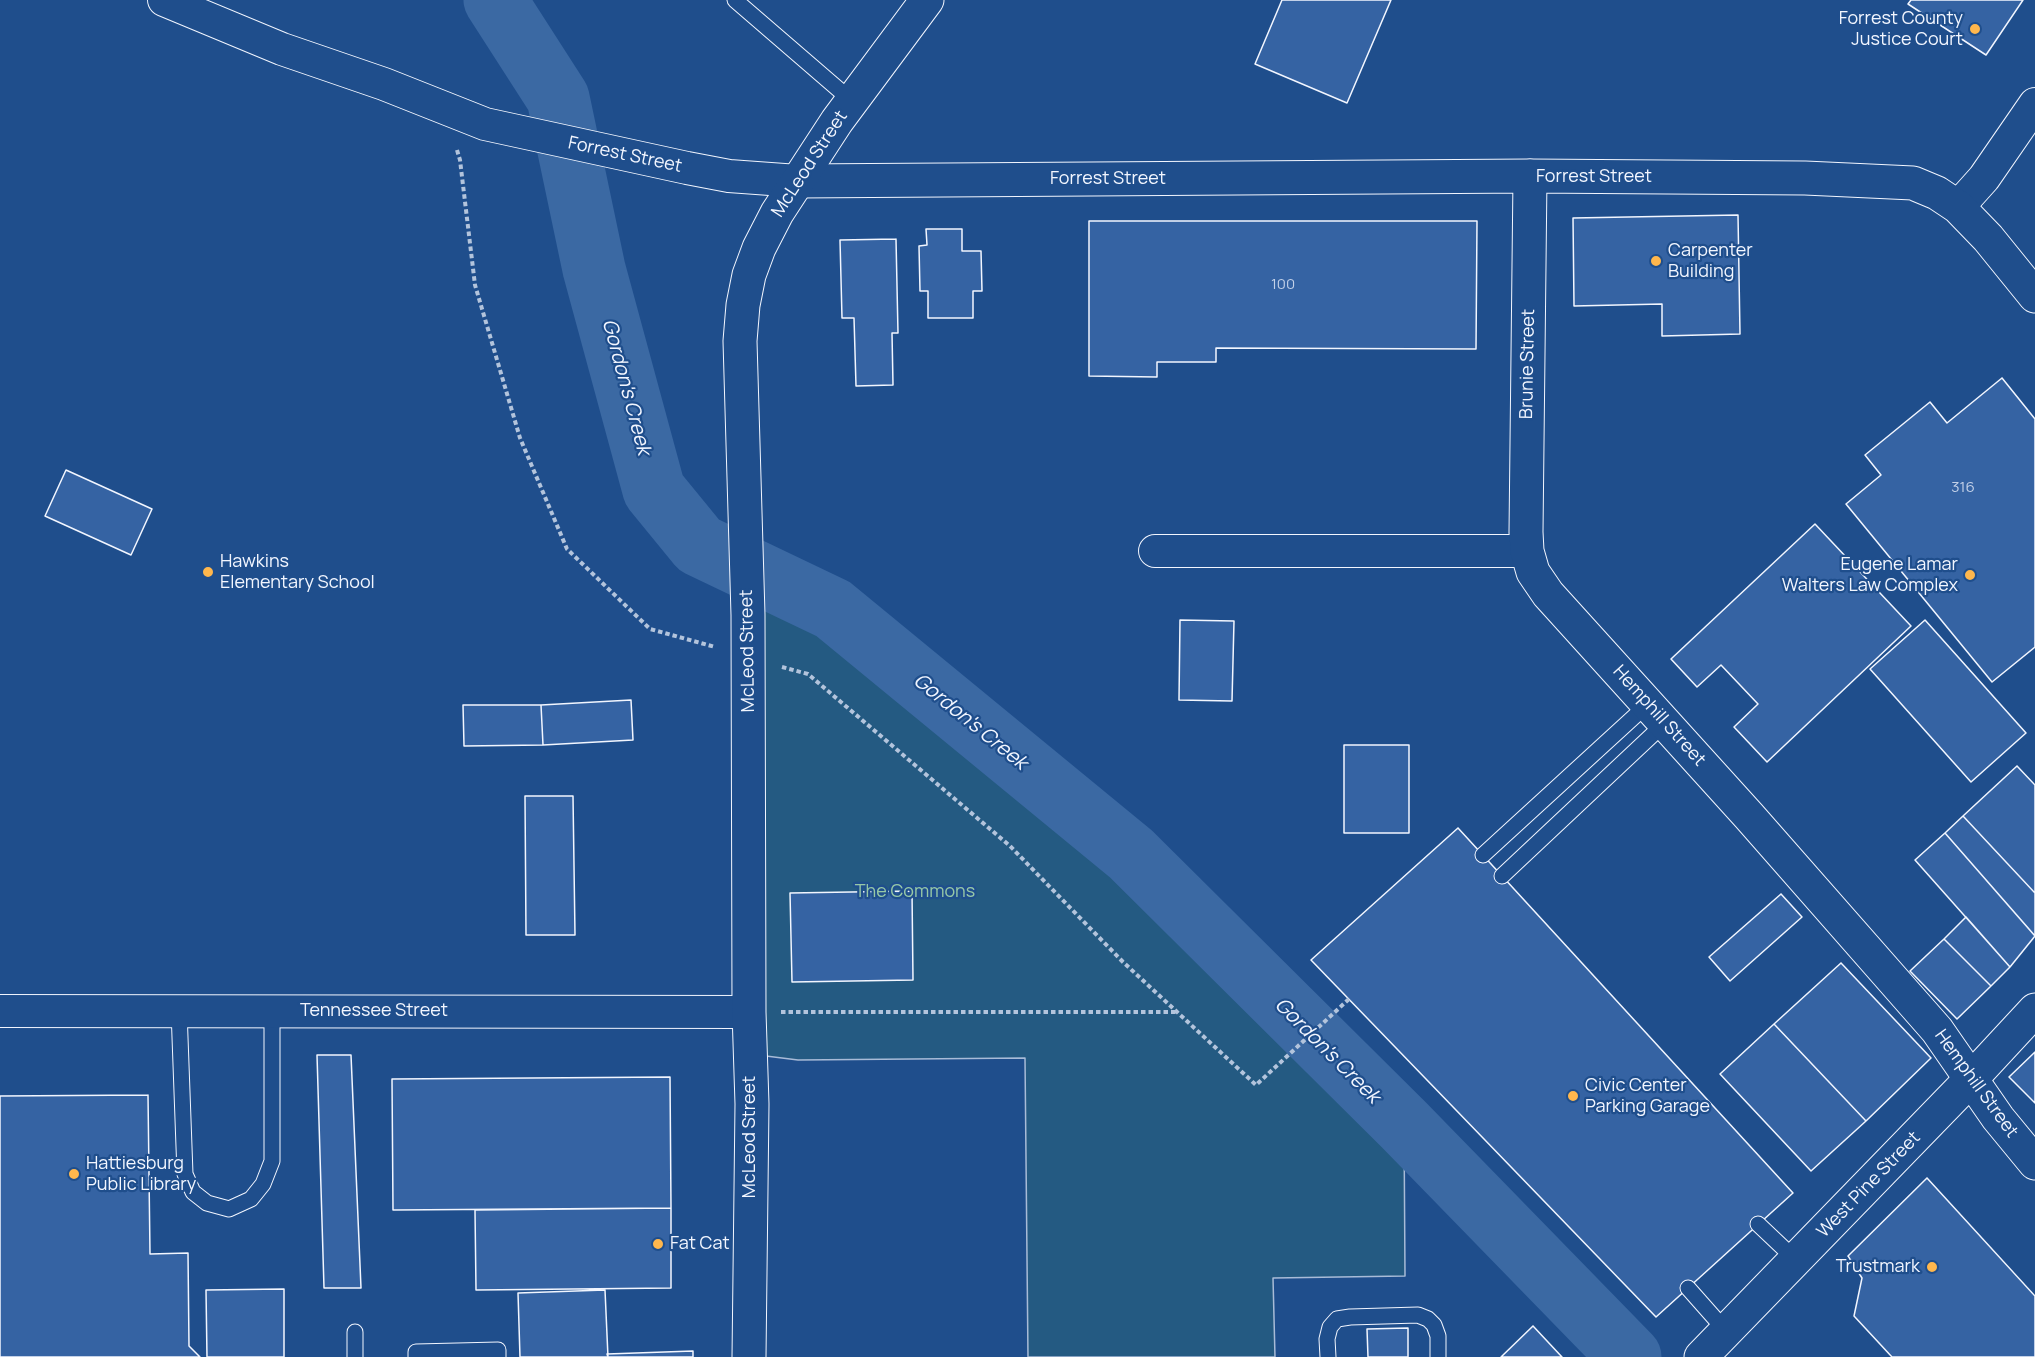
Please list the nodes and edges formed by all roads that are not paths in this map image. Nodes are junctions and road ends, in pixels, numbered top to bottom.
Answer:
1 (164, 0) edge
2 (735, 0) edge
3 (927, 0) edge
4 (852, 101) junction
5 (2035, 104) edge
6 (1530, 176) junction
7 (798, 181) junction
8 (1958, 207) junction
9 (2035, 296) edge
10 (1155, 551) dead end
11 (1527, 551) junction
12 (1657, 714) junction
13 (1483, 855) dead end
14 (1502, 876) dead end
15 (179, 1010) junction
16 (2035, 1010) edge
17 (0, 1011) edge
18 (272, 1011) junction
19 (763, 1012) junction
20 (1971, 1080) junction
21 (2035, 1163) edge
22 (1758, 1224) dead end
23 (1796, 1260) junction
24 (1688, 1288) dead end
25 (1726, 1330) junction
26 (355, 1332) dead end
27 (1701, 1356) edge
28 (355, 1357) edge
29 (416, 1357) edge
30 (498, 1357) edge
31 (749, 1357) edge
32 (1328, 1357) edge
33 (1438, 1357) edge

1 - 7 street, Forrest Street
2 - 4 lane
3 - 4 street, McLeod Street
4 - 7 street, McLeod Street
5 - 8 street
6 - 7 street, Forrest Street
6 - 8 street, Forrest Street
6 - 11 street, Brunie Street
7 - 19 street, McLeod Street
8 - 9 street, Forrest Street
10 - 11 street
11 - 12 street, Hemphill Street
12 - 13 lane
12 - 14 lane
12 - 20 street, Hemphill Street
15 - 17 street, Tennessee Street
15 - 18 street, Tennessee Street
15 - 18 lane
16 - 20 street, West Pine Street
18 - 19 street, Tennessee Street
19 - 31 street, McLeod Street
20 - 21 street, Hemphill Street
20 - 23 street, West Pine Street
22 - 23 lane
23 - 25 street, West Pine Street
24 - 25 lane
25 - 27 street, West Pine Street
26 - 28 lane
29 - 30 lane
32 - 33 lane

